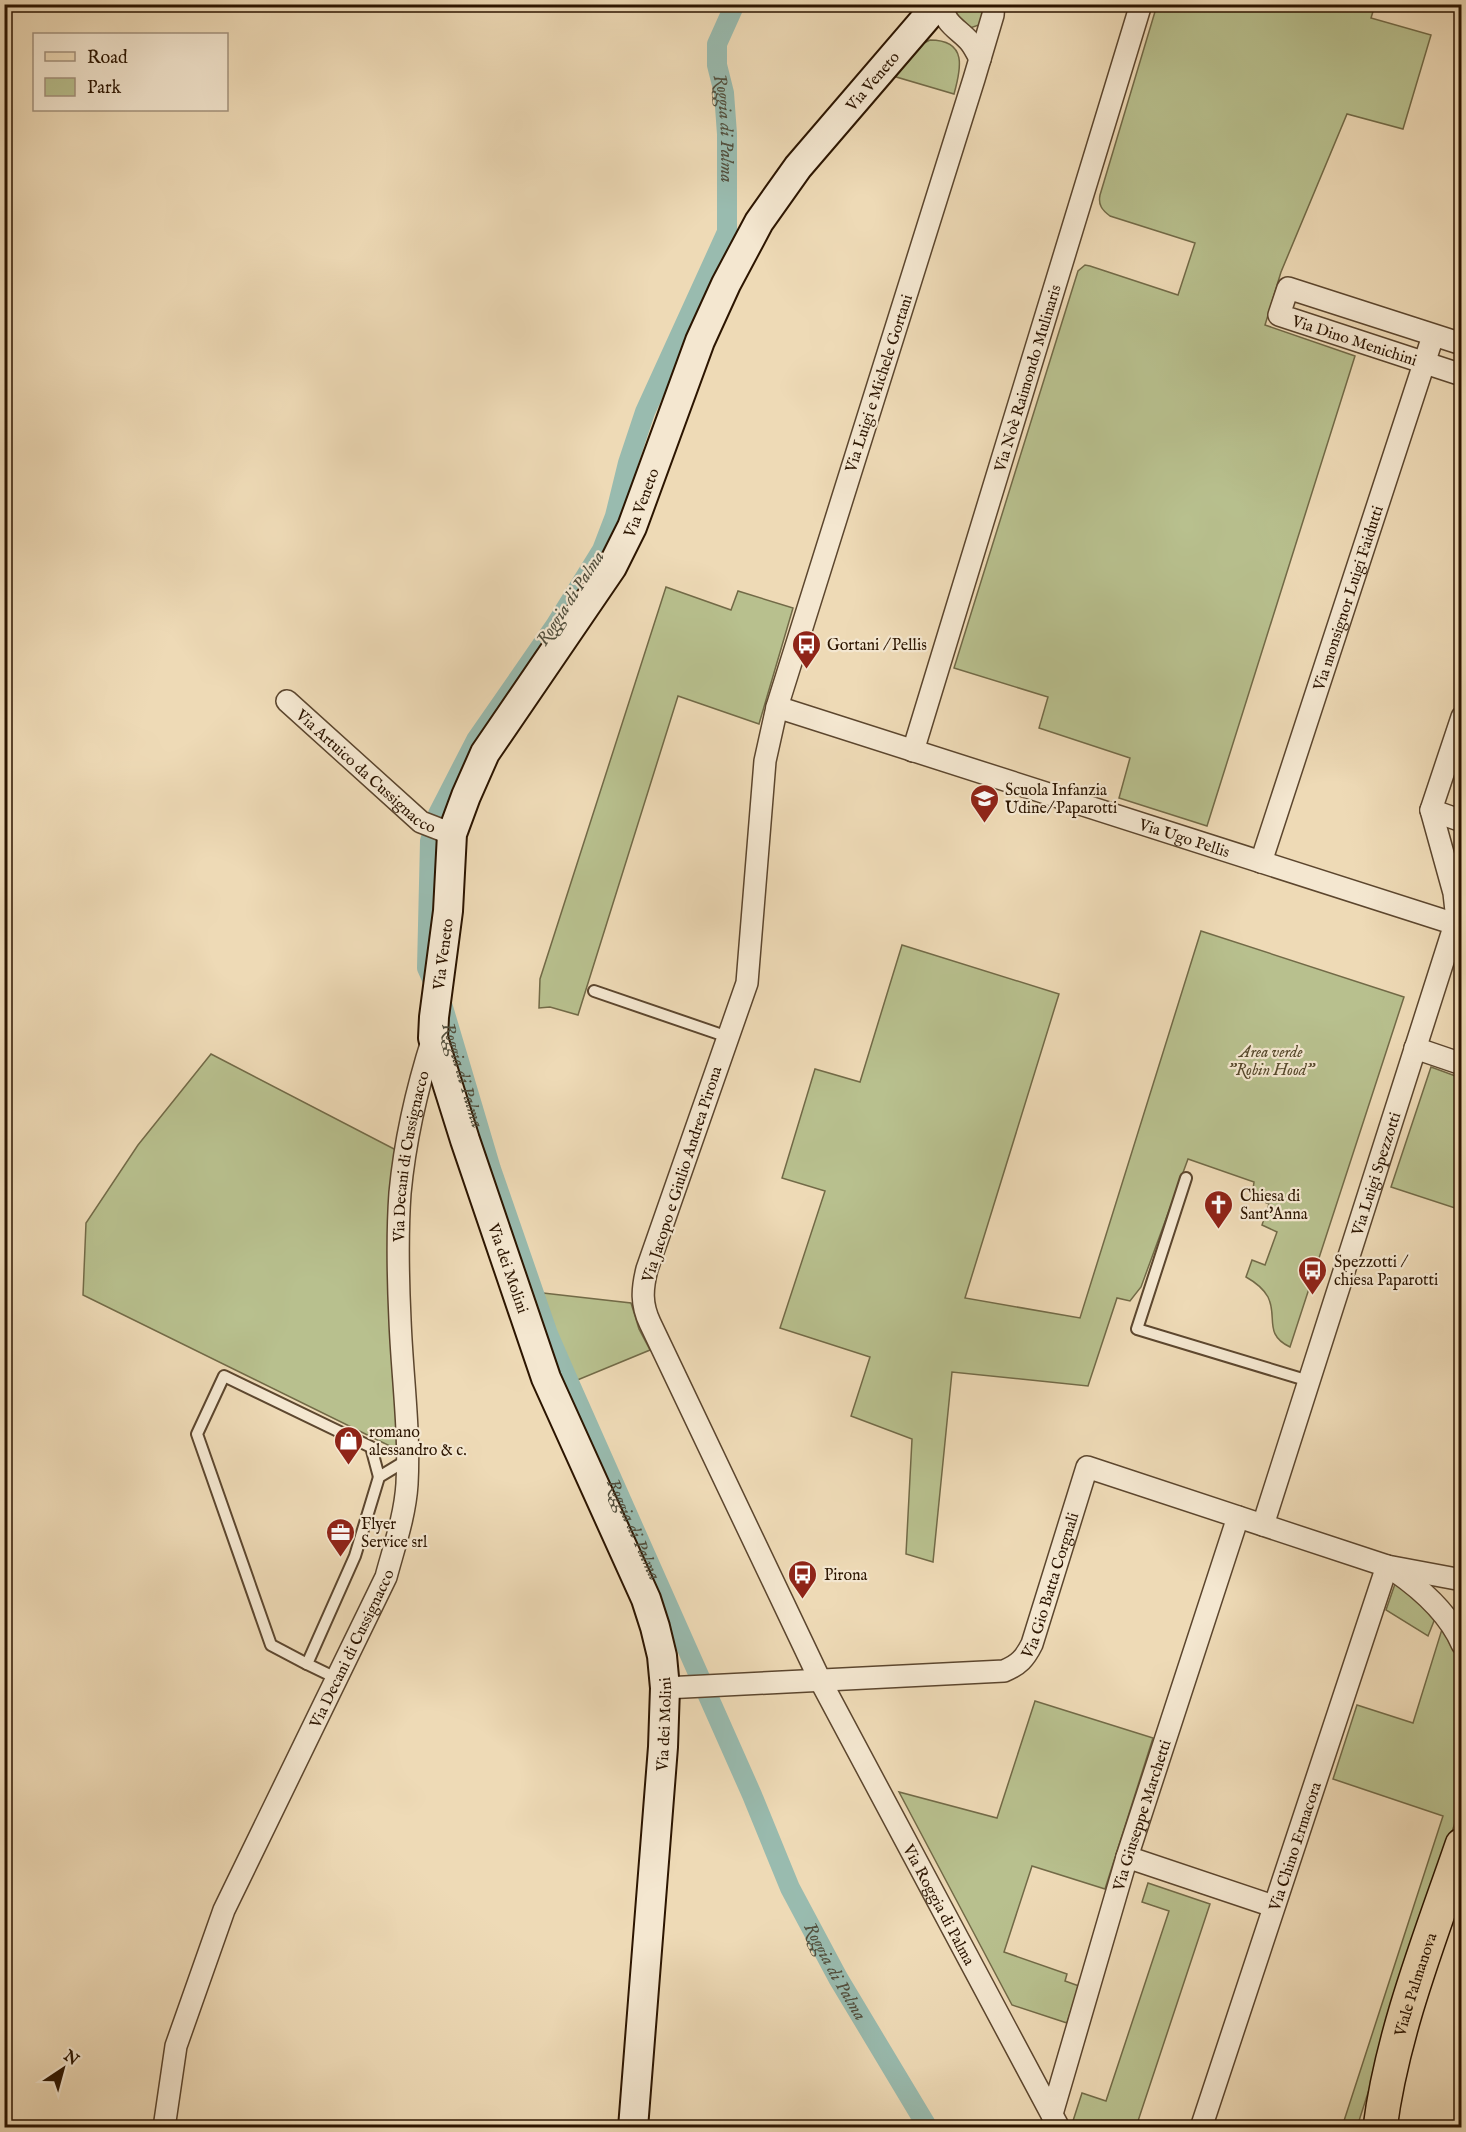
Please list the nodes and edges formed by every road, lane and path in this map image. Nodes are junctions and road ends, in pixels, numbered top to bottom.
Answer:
1 (1141, 4) edge
2 (992, 14) edge
3 (947, 16) edge
4 (980, 58) junction
5 (1433, 336) junction
6 (1461, 344) edge
7 (1424, 362) junction
8 (1461, 375) edge
9 (287, 701) dead end
10 (777, 708) junction
11 (1461, 717) edge
12 (913, 751) junction
13 (1431, 810) junction
14 (1461, 821) edge
15 (438, 829) junction
16 (1261, 862) junction
17 (1455, 924) junction
18 (594, 991) dead end
19 (434, 1027) junction
20 (728, 1037) junction
21 (1415, 1048) junction
22 (1461, 1064) edge
23 (1186, 1178) dead end
24 (1309, 1382) junction
25 (407, 1460) junction
26 (379, 1477) junction
27 (1238, 1517) junction
28 (1263, 1525) junction
29 (1387, 1566) junction
30 (1461, 1580) edge
31 (1454, 1624) edge
32 (1461, 1644) edge
33 (307, 1664) junction
34 (336, 1678) junction
35 (820, 1680) junction
36 (671, 1688) junction
37 (1461, 1845) edge
38 (1127, 1857) junction
39 (1273, 1906) junction
40 (1055, 2121) edge
41 (1379, 2125) edge
42 (164, 2127) edge
43 (633, 2127) edge
44 (1201, 2127) edge

1 - 12 street, Via Noè Raimondo Mulinaris
2 - 3 street, Via Luigi e Michele Gortani
2 - 4 street, Via Luigi e Michele Gortani
3 - 4 street
3 - 15 street, Via Veneto
4 - 10 street, Via Luigi e Michele Gortani
5 - 6 street, Via Dino Menichini
5 - 7 street, Via monsignor Luigi Faidutti
5 - 7 street, Via Dino Menichini
7 - 8 street, Via Dino Menichini
7 - 16 street, Via monsignor Luigi Faidutti
9 - 15 street, Via Artuico da Cussignacco
10 - 12 street, Via Ugo Pellis
10 - 20 street, Via Jacopo e Giulio Andrea Pirona
11 - 13 street
12 - 16 street, Via Ugo Pellis
13 - 14 street
13 - 17 street, Via Luigi Spezzotti
15 - 19 street, Via Veneto
16 - 17 street, Via Ugo Pellis
17 - 21 street, Via Luigi Spezzotti
18 - 20 lane
19 - 25 street, Via Decani di Cussignacco
19 - 36 street, Via dei Molini
20 - 35 street, Via Jacopo e Giulio Andrea Pirona
21 - 22 street
21 - 24 street, Via Luigi Spezzotti
23 - 24 lane
24 - 28 street, Via Luigi Spezzotti
25 - 26 lane
25 - 34 street, Via Decani di Cussignacco
26 - 33 lane
26 - 33 lane
27 - 28 street, Via Gio Batta Corgnali
27 - 35 street, Via Gio Batta Corgnali
27 - 38 street, Via Giuseppe Marchetti
28 - 29 street, Via Gio Batta Corgnali
29 - 30 street, Via Gio Batta Corgnali
29 - 31 street, Via Gio Batta Corgnali
29 - 39 street, Via Chino Ermacora
31 - 32 street, Via Gio Batta Corgnali
33 - 34 lane
34 - 42 street, Via Decani di Cussignacco
35 - 36 street, Via Gio Batta Corgnali
35 - 40 street, Via Roggia di Palma
36 - 43 street, Via dei Molini
37 - 41 main road, Viale Palmanova
38 - 39 street
38 - 40 street, Via Giuseppe Marchetti
39 - 44 street, Via Chino Ermacora

